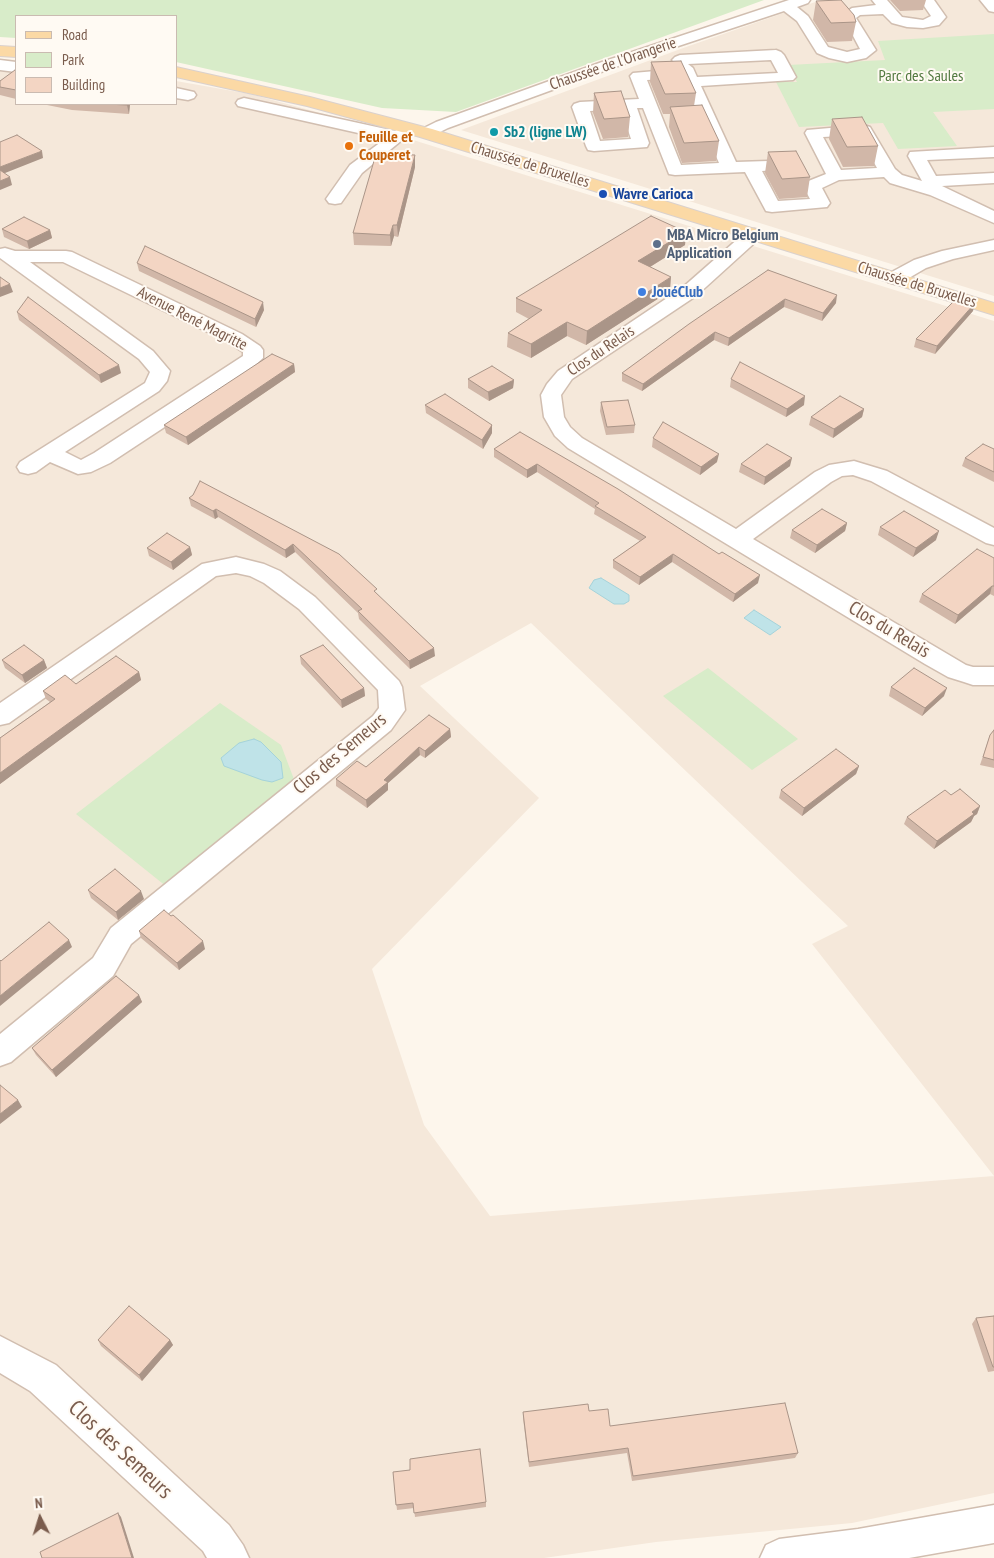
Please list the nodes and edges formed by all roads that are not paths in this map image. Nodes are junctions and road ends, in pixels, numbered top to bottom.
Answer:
1 (803, 0) edge
2 (927, 0) edge
3 (988, 0) edge
4 (994, 0) edge
5 (882, 4) edge
6 (785, 6) junction
7 (994, 8) edge
8 (665, 46) junction
9 (0, 51) edge
10 (15, 52) edge
11 (0, 64) edge
12 (15, 67) edge
13 (178, 72) edge
14 (687, 72) junction
15 (244, 103) dead end
16 (648, 103) junction
17 (627, 104) edge
18 (706, 118) junction
19 (689, 119) edge
20 (672, 120) edge
21 (655, 121) junction
22 (402, 132) junction
23 (426, 133) junction
24 (994, 152) edge
25 (781, 165) edge
26 (729, 166) junction
27 (751, 167) junction
28 (888, 172) junction
29 (835, 175) junction
30 (994, 178) edge
31 (934, 186) junction
32 (335, 200) dead end
33 (994, 218) edge
34 (754, 234) junction
35 (994, 245) edge
36 (5, 253) edge
37 (896, 278) junction
38 (994, 308) edge
39 (49, 453) junction
40 (28, 467) dead end
41 (994, 538) edge
42 (738, 539) junction
43 (994, 676) edge
44 (0, 716) edge
45 (0, 1052) edge
46 (0, 1354) edge
47 (994, 1524) edge
48 (230, 1558) edge
49 (779, 1558) edge

1 - 6 street, Chaussée de l'Orangerie
2 - 5 street
3 - 4 street
3 - 7 street
5 - 6 street
6 - 8 street, Chaussée de l'Orangerie
8 - 14 street
8 - 23 street, Chaussée de l'Orangerie
9 - 10 main road
11 - 12 street
13 - 22 main road, Chaussée de Bruxelles
14 - 14 street
14 - 16 street
14 - 18 street
15 - 22 street
16 - 17 street
16 - 21 street
18 - 19 street
18 - 26 street
20 - 21 street
21 - 26 street
22 - 23 main road, Chaussée de Bruxelles
22 - 32 street
23 - 34 main road, Chaussée de Bruxelles
24 - 31 street
25 - 27 street
26 - 27 street
27 - 29 street
28 - 29 street
28 - 29 street
28 - 31 street
30 - 31 street
31 - 33 street
34 - 37 main road, Chaussée de Bruxelles
34 - 42 street, Clos du Relais
35 - 37 street
36 - 39 street, Avenue René Magritte
36 - 39 street, Avenue René Magritte
37 - 38 main road, Chaussée de Bruxelles
39 - 40 street, Avenue René Magritte
41 - 42 street
42 - 43 street, Clos du Relais
44 - 45 street, Clos des Semeurs
46 - 48 street, Clos des Semeurs
47 - 49 street

